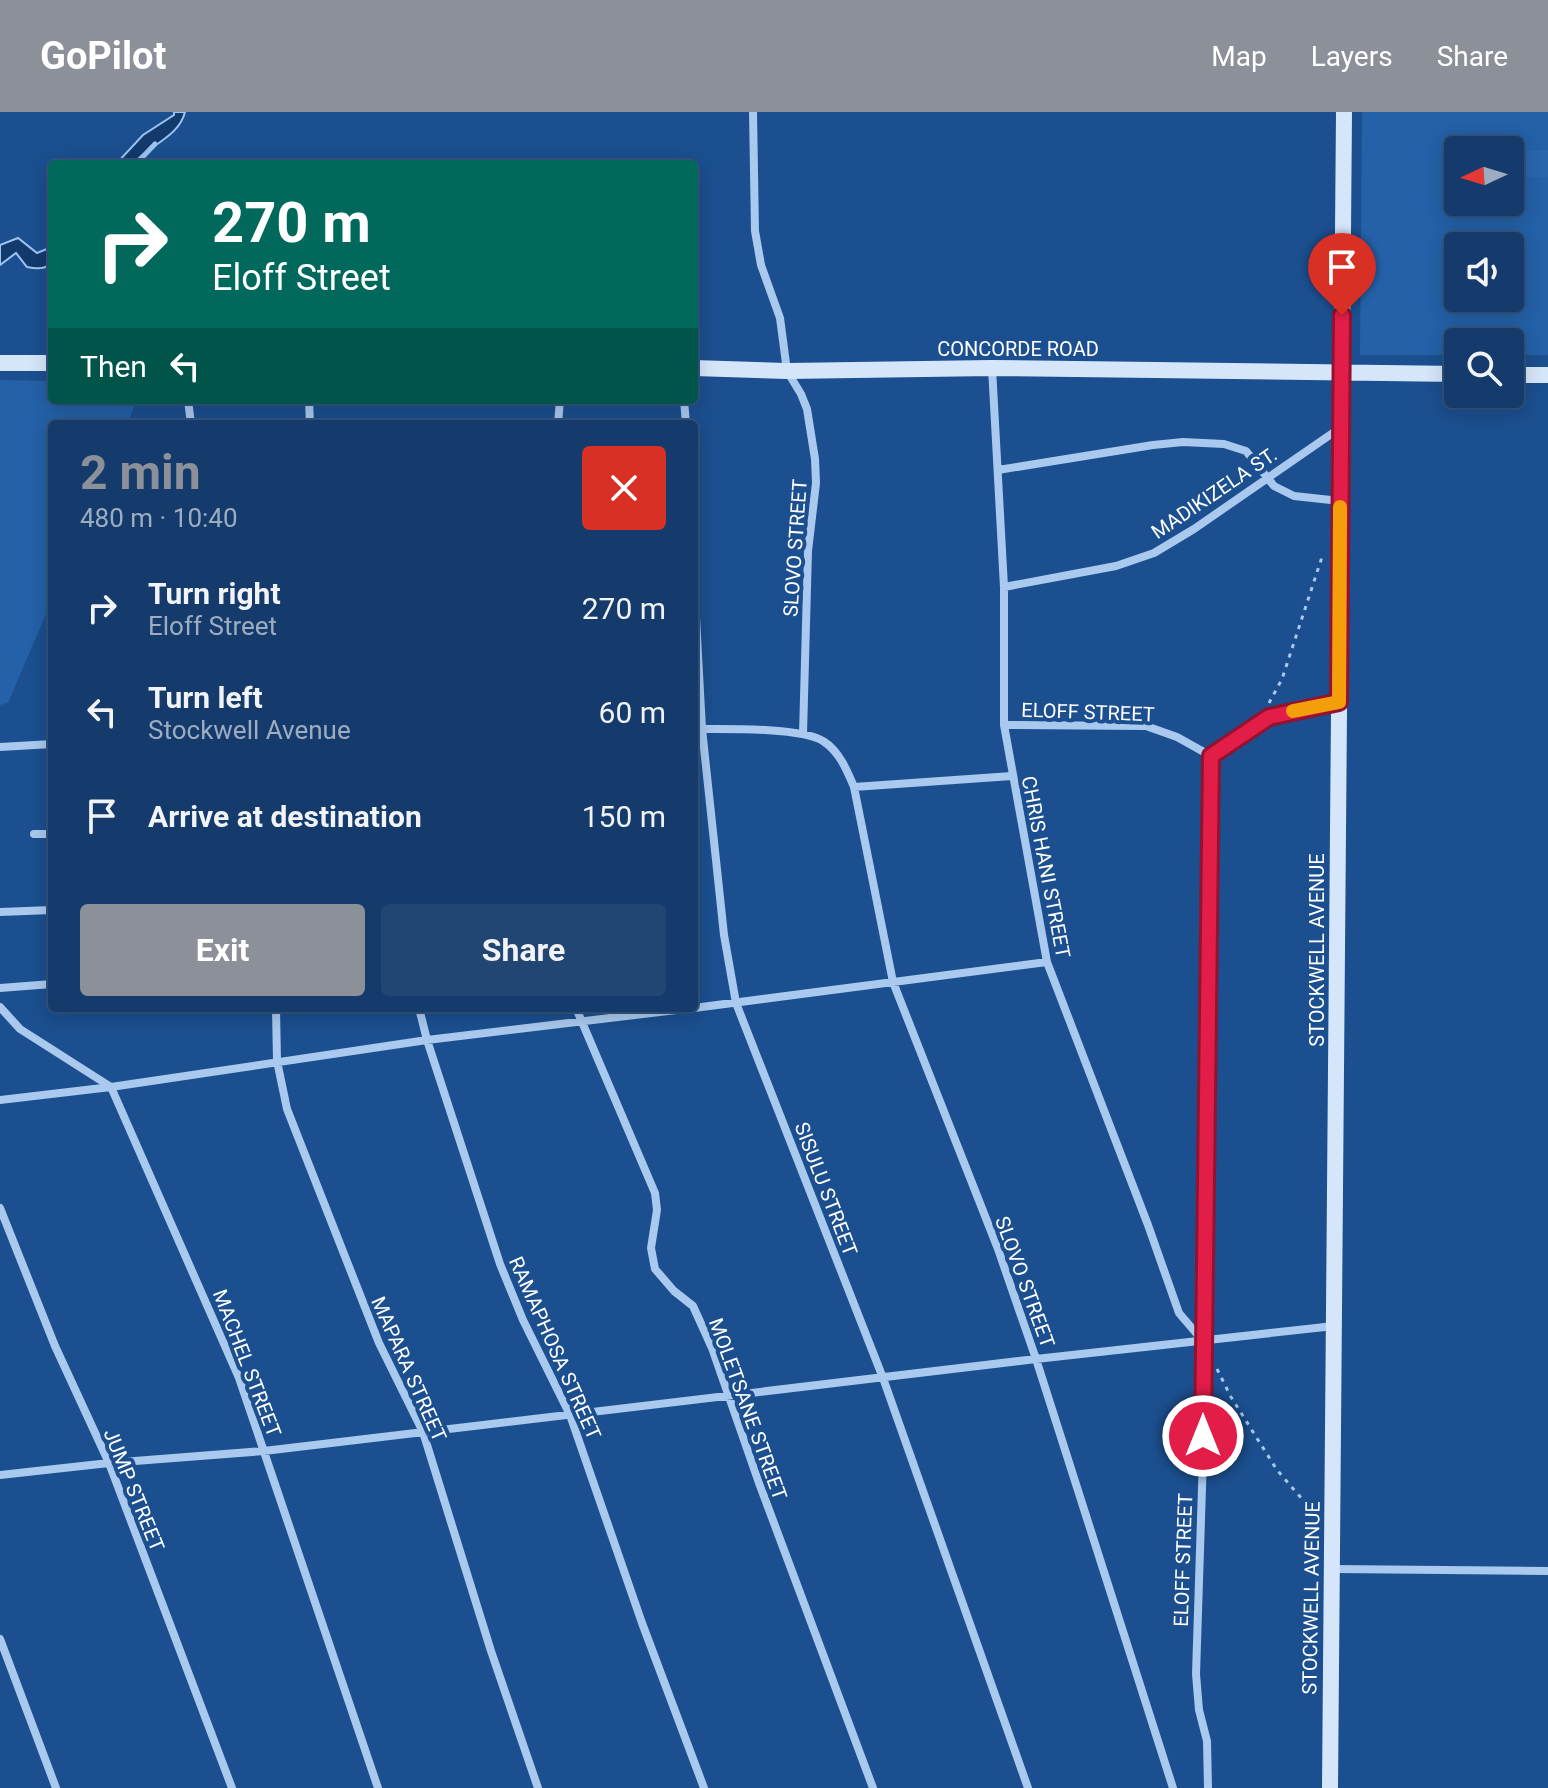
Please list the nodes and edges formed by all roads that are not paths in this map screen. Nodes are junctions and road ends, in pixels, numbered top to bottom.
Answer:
1 (753, 112) edge
2 (1344, 112) edge
3 (0, 363) edge
4 (48, 363) edge
5 (698, 368) edge
6 (992, 368) junction
7 (787, 371) junction
8 (1341, 373) junction
9 (1444, 374) edge
10 (1524, 375) edge
11 (1548, 375) edge
12 (1341, 427) junction
13 (998, 470) junction
14 (1267, 476) junction
15 (1340, 501) junction
16 (1004, 587) junction
17 (1339, 702) junction
18 (1004, 725) junction
19 (698, 729) edge
20 (803, 734) junction
21 (48, 744) edge
22 (0, 747) edge
23 (1211, 756) junction
24 (1012, 776) junction
25 (854, 787) junction
26 (34, 834) dead end
27 (48, 834) edge
28 (48, 910) edge
29 (0, 912) edge
30 (1047, 962) junction
31 (893, 982) junction
32 (48, 984) edge
33 (0, 988) edge
34 (736, 1003) junction
35 (0, 1007) edge
36 (698, 1007) edge
37 (276, 1012) edge
38 (420, 1012) edge
39 (577, 1012) edge
40 (661, 1012) edge
41 (581, 1022) junction
42 (427, 1040) junction
43 (277, 1061) junction
44 (111, 1087) junction
45 (0, 1100) edge
46 (0, 1208) edge
47 (1334, 1326) junction
48 (1203, 1340) junction
49 (1036, 1359) junction
50 (883, 1378) junction
51 (728, 1397) junction
52 (570, 1415) junction
53 (423, 1432) junction
54 (264, 1451) junction
55 (109, 1463) junction
56 (0, 1475) edge
57 (1332, 1569) junction
58 (1548, 1571) edge
59 (0, 1639) edge
60 (56, 1788) edge
61 (232, 1788) edge
62 (378, 1788) edge
63 (538, 1788) edge
64 (704, 1788) edge
65 (873, 1788) edge
66 (1028, 1788) edge
67 (1173, 1788) edge
68 (1208, 1788) edge
69 (1330, 1788) edge

1 - 7 street
2 - 8 street, STOCKWELL AVENUE
3 - 4 street
5 - 7 street, CONCORDE ROAD
6 - 7 street, CONCORDE ROAD
6 - 8 street, CONCORDE ROAD
6 - 13 street, CHRIS HANI STREET
7 - 20 street, SLOVO STREET
8 - 9 street, CONCORDE ROAD
8 - 12 street, STOCKWELL AVENUE
10 - 11 street
12 - 14 street, MADIKIZELA ST.
12 - 15 street, STOCKWELL AVENUE
13 - 14 street
13 - 16 street, CHRIS HANI STREET
14 - 15 street
14 - 16 street, MADIKIZELA ST.
15 - 17 street, STOCKWELL AVENUE
16 - 18 street, CHRIS HANI STREET
17 - 23 street
17 - 47 street, STOCKWELL AVENUE
18 - 23 street, ELOFF STREET
18 - 24 street, CHRIS HANI STREET
19 - 20 street
19 - 34 street, SISULU STREET
20 - 25 street
21 - 22 street
23 - 48 street, ELOFF STREET
24 - 25 street
24 - 30 street, CHRIS HANI STREET
25 - 31 street, SLOVO STREET
26 - 27 street
28 - 29 street
30 - 31 street
30 - 48 street, CHRIS HANI STREET
31 - 34 street
31 - 49 street, SLOVO STREET
32 - 33 street
34 - 36 street
34 - 50 street, SISULU STREET
35 - 44 street
37 - 43 street, MAPARA STREET
38 - 42 street, RAMAPHOSA STREET
39 - 41 street, MOLETSANE STREET
40 - 41 street
41 - 42 street
41 - 51 street, MOLETSANE STREET
42 - 43 street
42 - 52 street, RAMAPHOSA STREET
43 - 44 street
43 - 53 street, MAPARA STREET
44 - 45 street
44 - 54 street, MACHEL STREET
46 - 55 street, JUMP STREET
47 - 48 street
47 - 57 street, STOCKWELL AVENUE
48 - 49 street
48 - 68 street, ELOFF STREET
49 - 50 street
49 - 67 street, SLOVO STREET
50 - 51 street
50 - 66 street, SISULU STREET
51 - 52 street
51 - 65 street, MOLETSANE STREET
52 - 53 street
52 - 64 street, RAMAPHOSA STREET
53 - 54 street
53 - 63 street, MAPARA STREET
54 - 55 street
54 - 62 street, MACHEL STREET
55 - 56 street
55 - 61 street, JUMP STREET
57 - 58 street
57 - 69 street, STOCKWELL AVENUE
59 - 60 street

